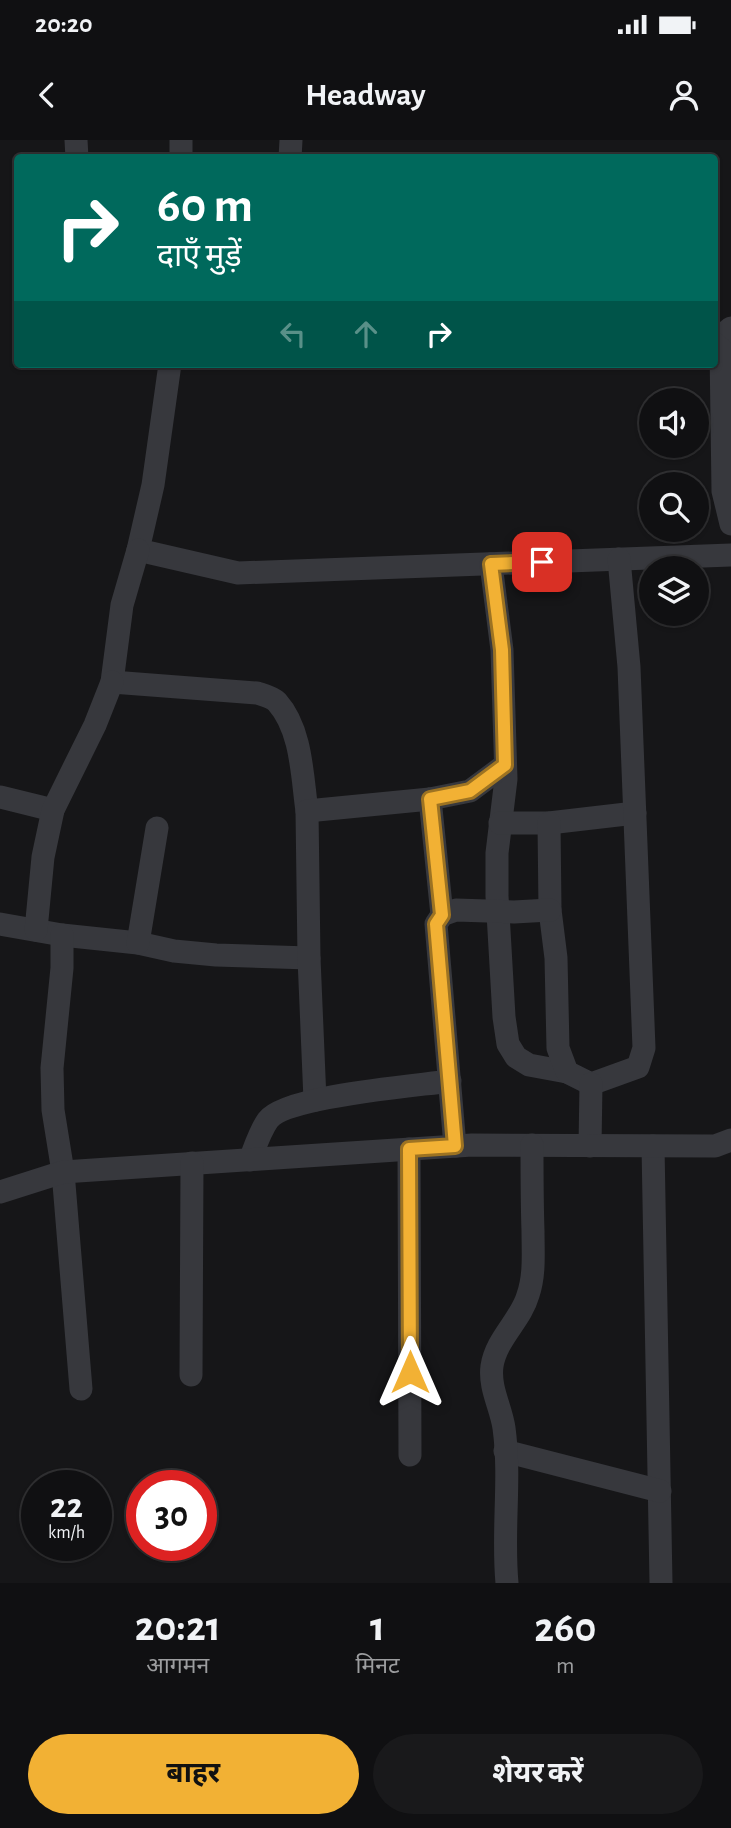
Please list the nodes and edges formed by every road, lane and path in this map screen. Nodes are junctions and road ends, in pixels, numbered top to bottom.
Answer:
1 (718, 346) edge
2 (169, 368) edge
3 (731, 524) edge
4 (138, 550) junction
5 (731, 555) edge
6 (619, 559) junction
7 (491, 564) junction
8 (112, 682) junction
9 (505, 765) junction
10 (0, 797) edge
11 (430, 799) junction
12 (53, 810) junction
13 (307, 811) junction
14 (635, 813) junction
15 (500, 823) junction
16 (549, 823) junction
17 (157, 828) dead end
18 (550, 909) junction
19 (498, 910) junction
20 (442, 915) junction
21 (0, 924) edge
22 (36, 930) junction
23 (62, 935) junction
24 (138, 943) junction
25 (309, 958) junction
26 (568, 1072) junction
27 (450, 1081) junction
28 (591, 1084) junction
29 (315, 1100) junction
30 (731, 1140) edge
31 (532, 1145) junction
32 (455, 1146) junction
33 (590, 1146) junction
34 (653, 1146) junction
35 (409, 1149) junction
36 (250, 1160) junction
37 (192, 1163) junction
38 (63, 1172) junction
39 (0, 1192) edge
40 (191, 1375) dead end
41 (81, 1389) dead end
42 (505, 1451) junction
43 (410, 1455) dead end
44 (660, 1491) junction
45 (507, 1583) edge
46 (662, 1583) edge

1 - 3 street
2 - 4 street
4 - 7 street
4 - 8 street
5 - 6 street
6 - 7 street
6 - 14 street
7 - 9 street
8 - 12 street
8 - 13 street
9 - 11 street
9 - 15 street
10 - 12 street
11 - 13 street
11 - 20 street
12 - 22 street
13 - 25 street
14 - 16 street
14 - 28 street
15 - 16 street
15 - 19 street
16 - 18 street
17 - 24 street
18 - 19 street
18 - 26 street
19 - 20 street
19 - 26 street
20 - 27 street
21 - 22 street
22 - 23 street
23 - 24 street
23 - 38 street
24 - 25 street
25 - 29 street
26 - 28 street
27 - 29 street
27 - 32 street
28 - 33 street
29 - 36 street
30 - 34 street
31 - 32 street
31 - 33 street
31 - 42 street
32 - 35 street
33 - 34 street
34 - 44 street
35 - 36 street
35 - 43 street
36 - 37 street
37 - 38 street
37 - 40 street
38 - 39 street
38 - 41 street
42 - 44 street
42 - 45 street
44 - 46 street

